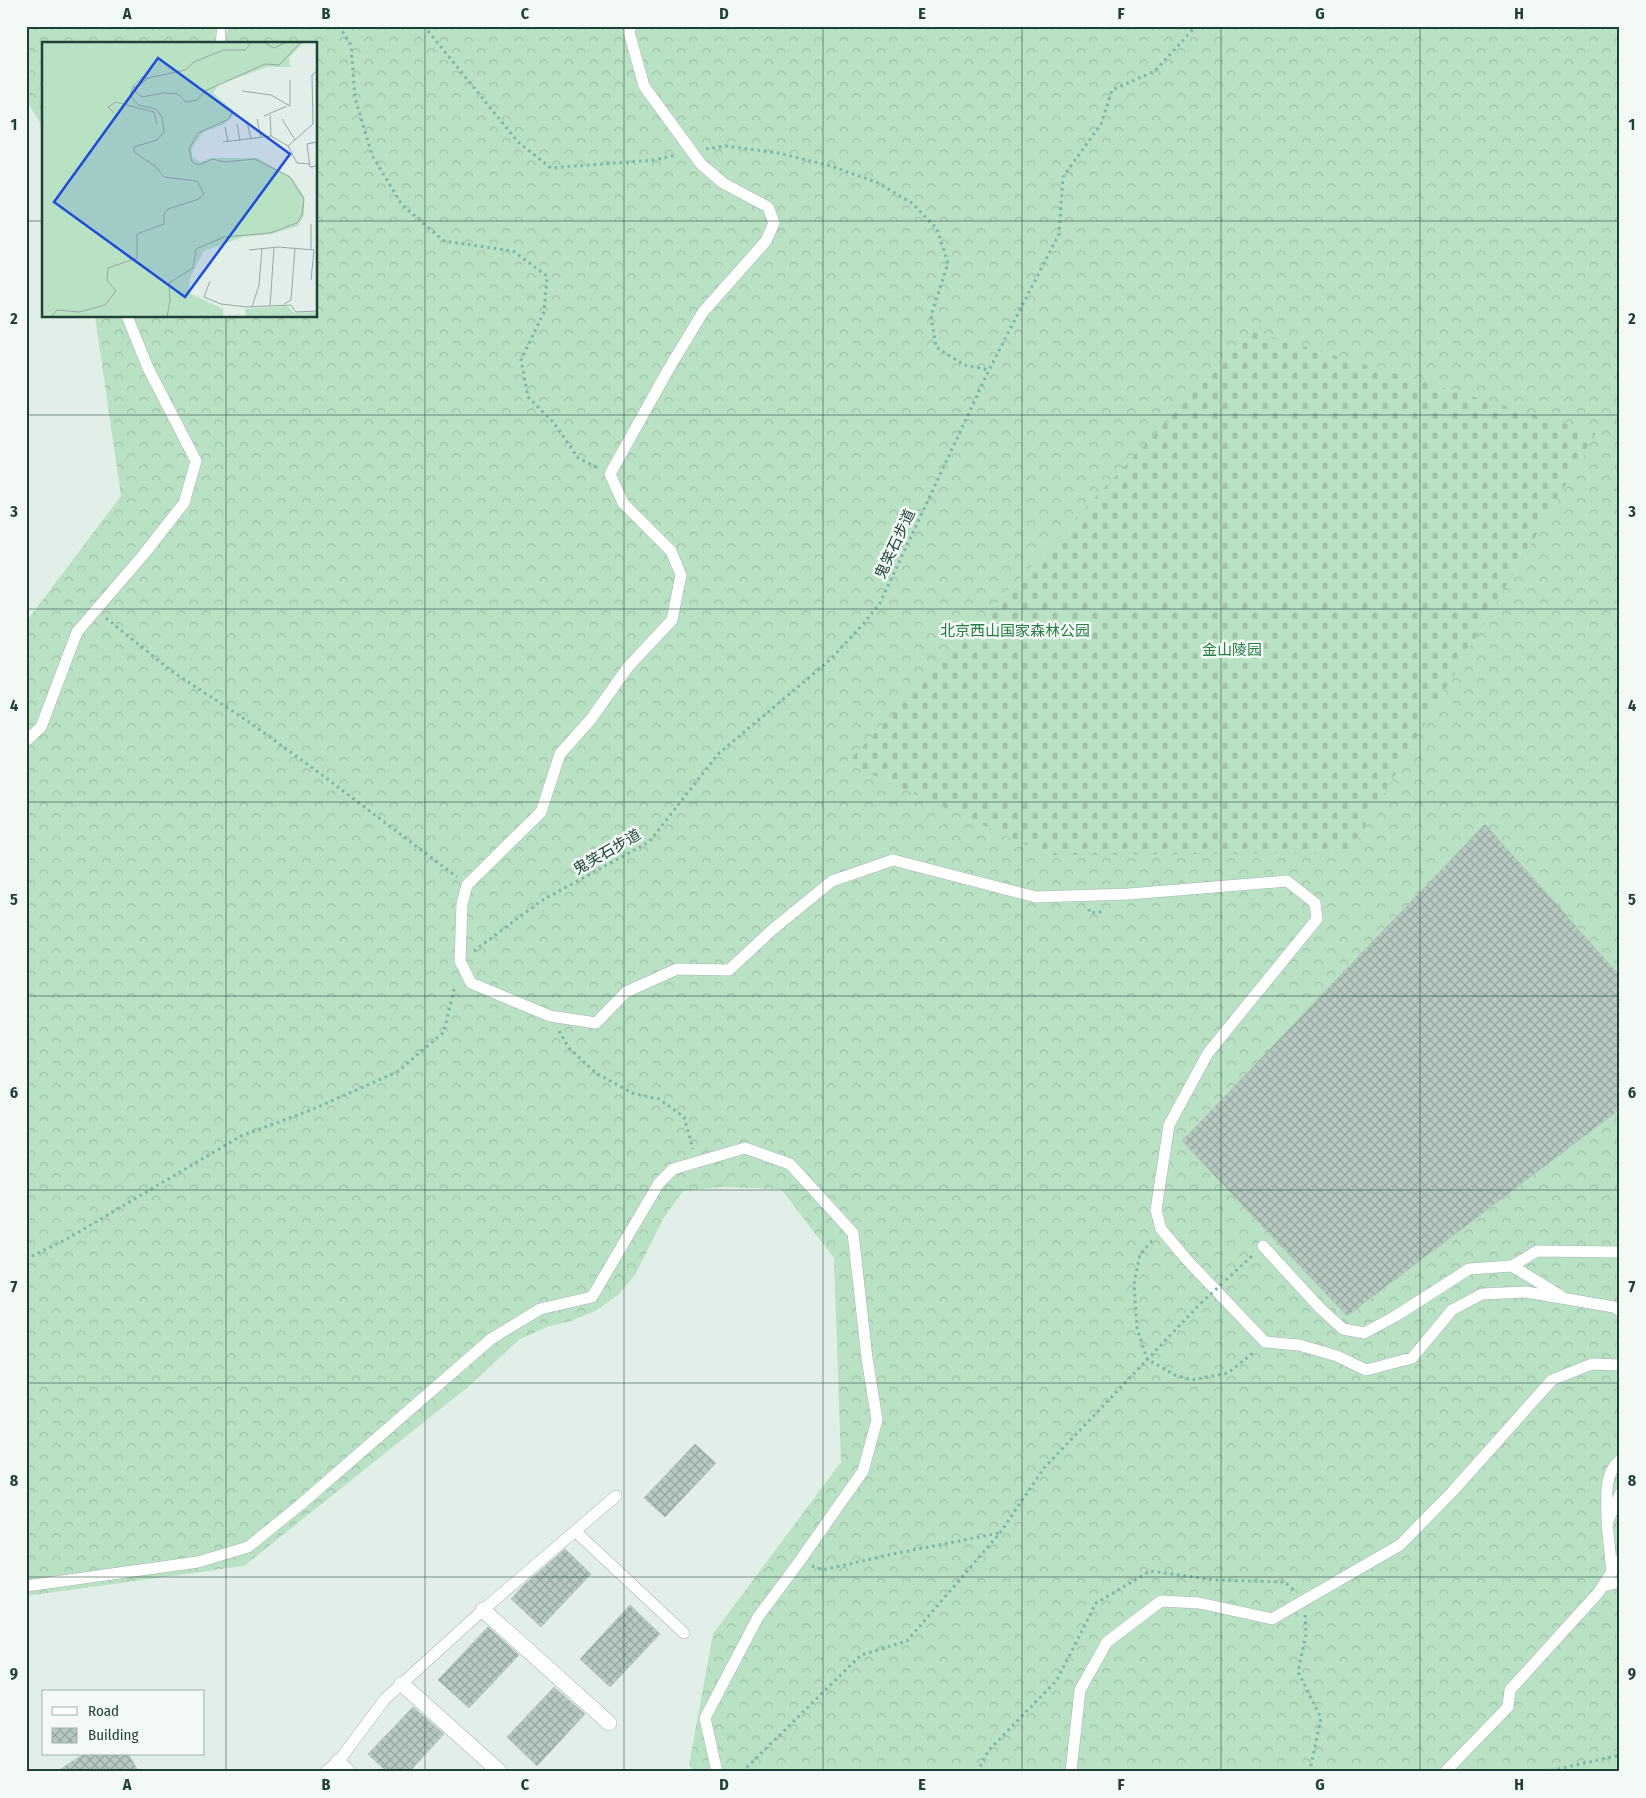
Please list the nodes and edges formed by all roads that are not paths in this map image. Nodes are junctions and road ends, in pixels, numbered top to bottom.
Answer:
1 (223, 26) edge
2 (631, 26) edge
3 (221, 42) edge
4 (128, 318) edge
5 (26, 741) edge
6 (1263, 1246) road end
7 (1620, 1252) edge
8 (1512, 1266) junction
9 (1566, 1299) junction
10 (1620, 1311) edge
11 (1620, 1365) edge
12 (1620, 1460) edge
13 (1620, 1494) edge
14 (616, 1496) dead end
15 (1607, 1523) junction
16 (575, 1531) junction
17 (1620, 1560) edge
18 (1612, 1572) junction
19 (1620, 1582) edge
20 (26, 1586) edge
21 (1602, 1586) junction
22 (483, 1610) junction
23 (684, 1633) dead end
24 (402, 1684) junction
25 (609, 1722) dead end
26 (343, 1767) edge
27 (326, 1772) edge
28 (500, 1772) edge
29 (717, 1772) edge
30 (1071, 1772) edge
31 (1445, 1772) edge

1 - 3 lane
2 - 9 lane
4 - 5 lane
6 - 8 lane
7 - 8 lane
8 - 9 lane
9 - 10 lane
11 - 30 lane
12 - 15 lane
13 - 15 lane
14 - 16 lane
15 - 18 lane
16 - 22 lane
16 - 23 lane
17 - 18 lane
18 - 21 lane
19 - 21 lane
20 - 29 lane
21 - 31 lane
22 - 24 lane
22 - 25 street
24 - 26 lane
24 - 28 street
26 - 27 lane

